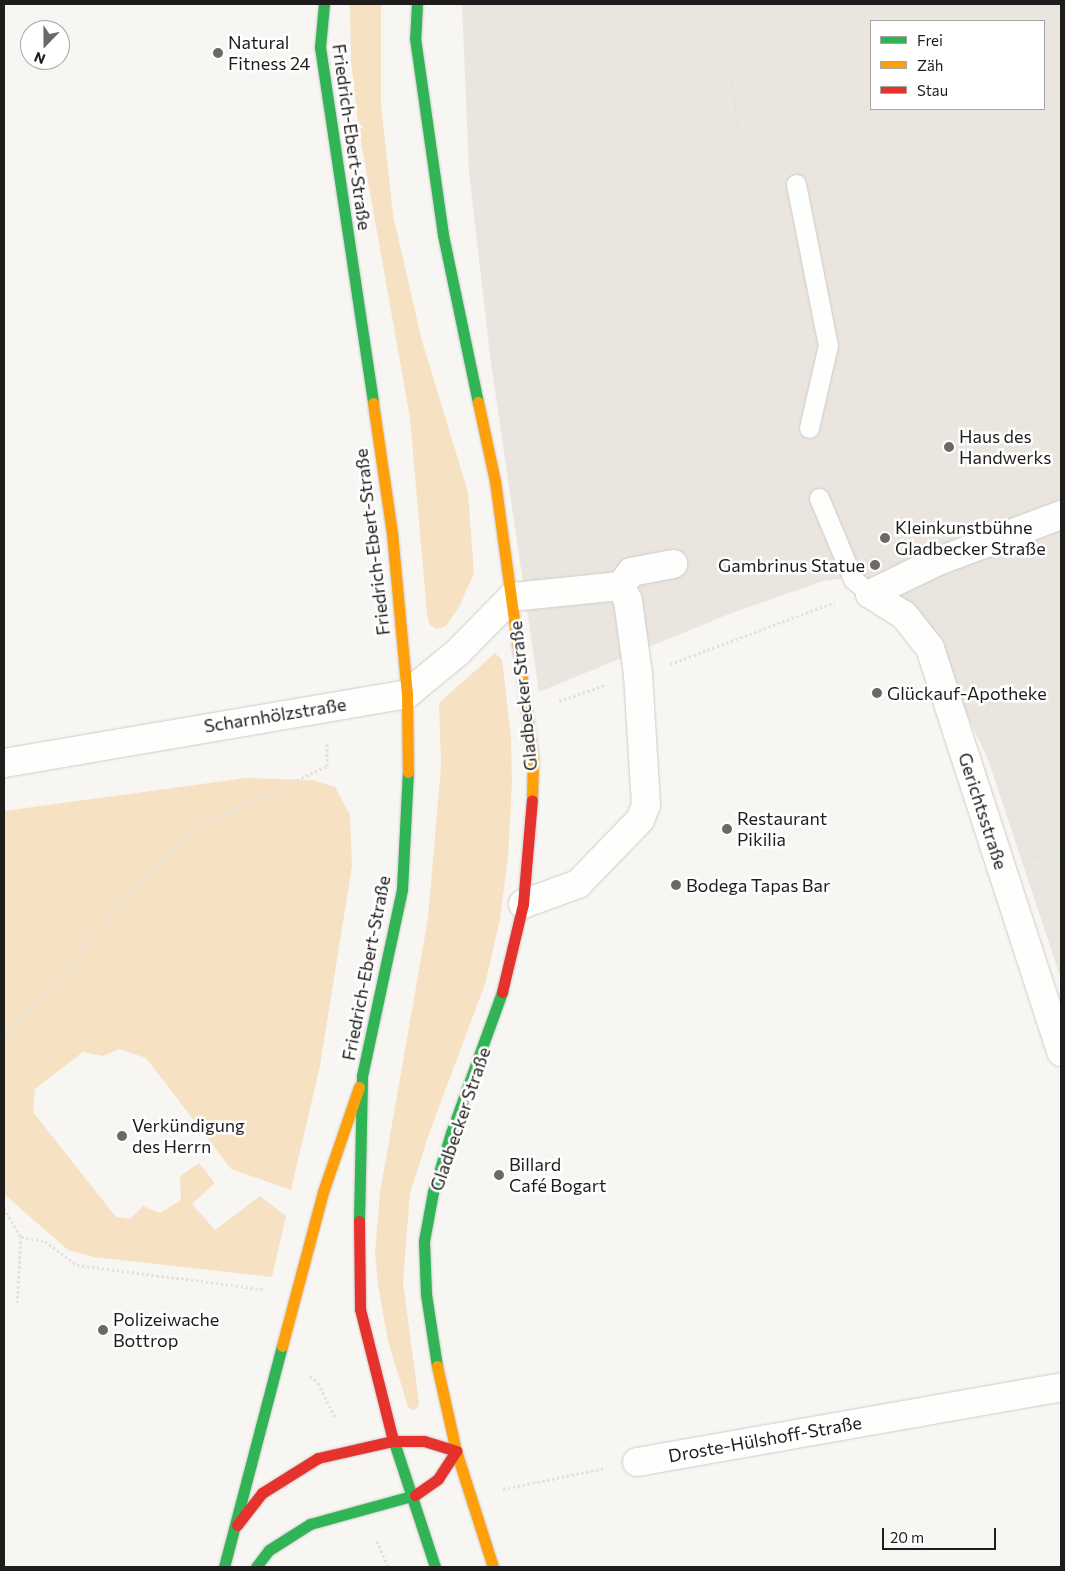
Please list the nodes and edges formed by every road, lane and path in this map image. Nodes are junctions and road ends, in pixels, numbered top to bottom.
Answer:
1 (324, 4) edge
2 (417, 4) edge
3 (730, 69) dead end
4 (740, 140) dead end
5 (796, 184) dead end
6 (809, 428) dead end
7 (819, 498) dead end
8 (1061, 515) edge
9 (674, 564) dead end
10 (621, 586) junction
11 (870, 594) junction
12 (512, 598) junction
13 (638, 674) junction
14 (407, 694) junction
15 (327, 706) junction
16 (528, 712) junction
17 (4, 763) edge
18 (523, 904) junction
19 (4, 1038) edge
20 (1061, 1052) edge
21 (362, 1076) junction
22 (4, 1208) edge
23 (21, 1237) junction
24 (297, 1294) junction
25 (18, 1303) dead end
26 (1061, 1387) edge
27 (393, 1441) junction
28 (456, 1451) junction
29 (637, 1462) joint
30 (470, 1496) junction
31 (412, 1497) junction
32 (231, 1532) junction
33 (224, 1567) edge
34 (256, 1567) edge
35 (435, 1567) edge
36 (493, 1567) edge

1 - 14 main road, Friedrich-Ebert-Straße
2 - 12 main road
3 - 4 path
5 - 6 lane
7 - 11 lane
8 - 11 street
9 - 10 street
10 - 12 street, Gladbecker Straße
10 - 13 street
11 - 13 path
11 - 20 street, Gerichtsstraße
12 - 14 street
12 - 16 main road, Gladbecker Straße
13 - 16 path
13 - 18 street
14 - 15 street, Scharnhölzstraße
14 - 21 main road, Friedrich-Ebert-Straße
15 - 17 street, Scharnhölzstraße
15 - 19 path
16 - 18 main road, Gladbecker Straße
18 - 28 main road, Gladbecker Straße
21 - 24 main road
21 - 27 main road
22 - 23 path
23 - 24 path
23 - 25 path
24 - 32 main road
26 - 29 street, Droste-Hülshoff-Straße
27 - 28 main road
27 - 31 main road
27 - 32 main road
28 - 30 main road, Gladbecker Straße
28 - 31 main road
29 - 30 path
30 - 36 main road, Gladbecker Straße
31 - 34 main road
31 - 35 main road
32 - 33 main road

